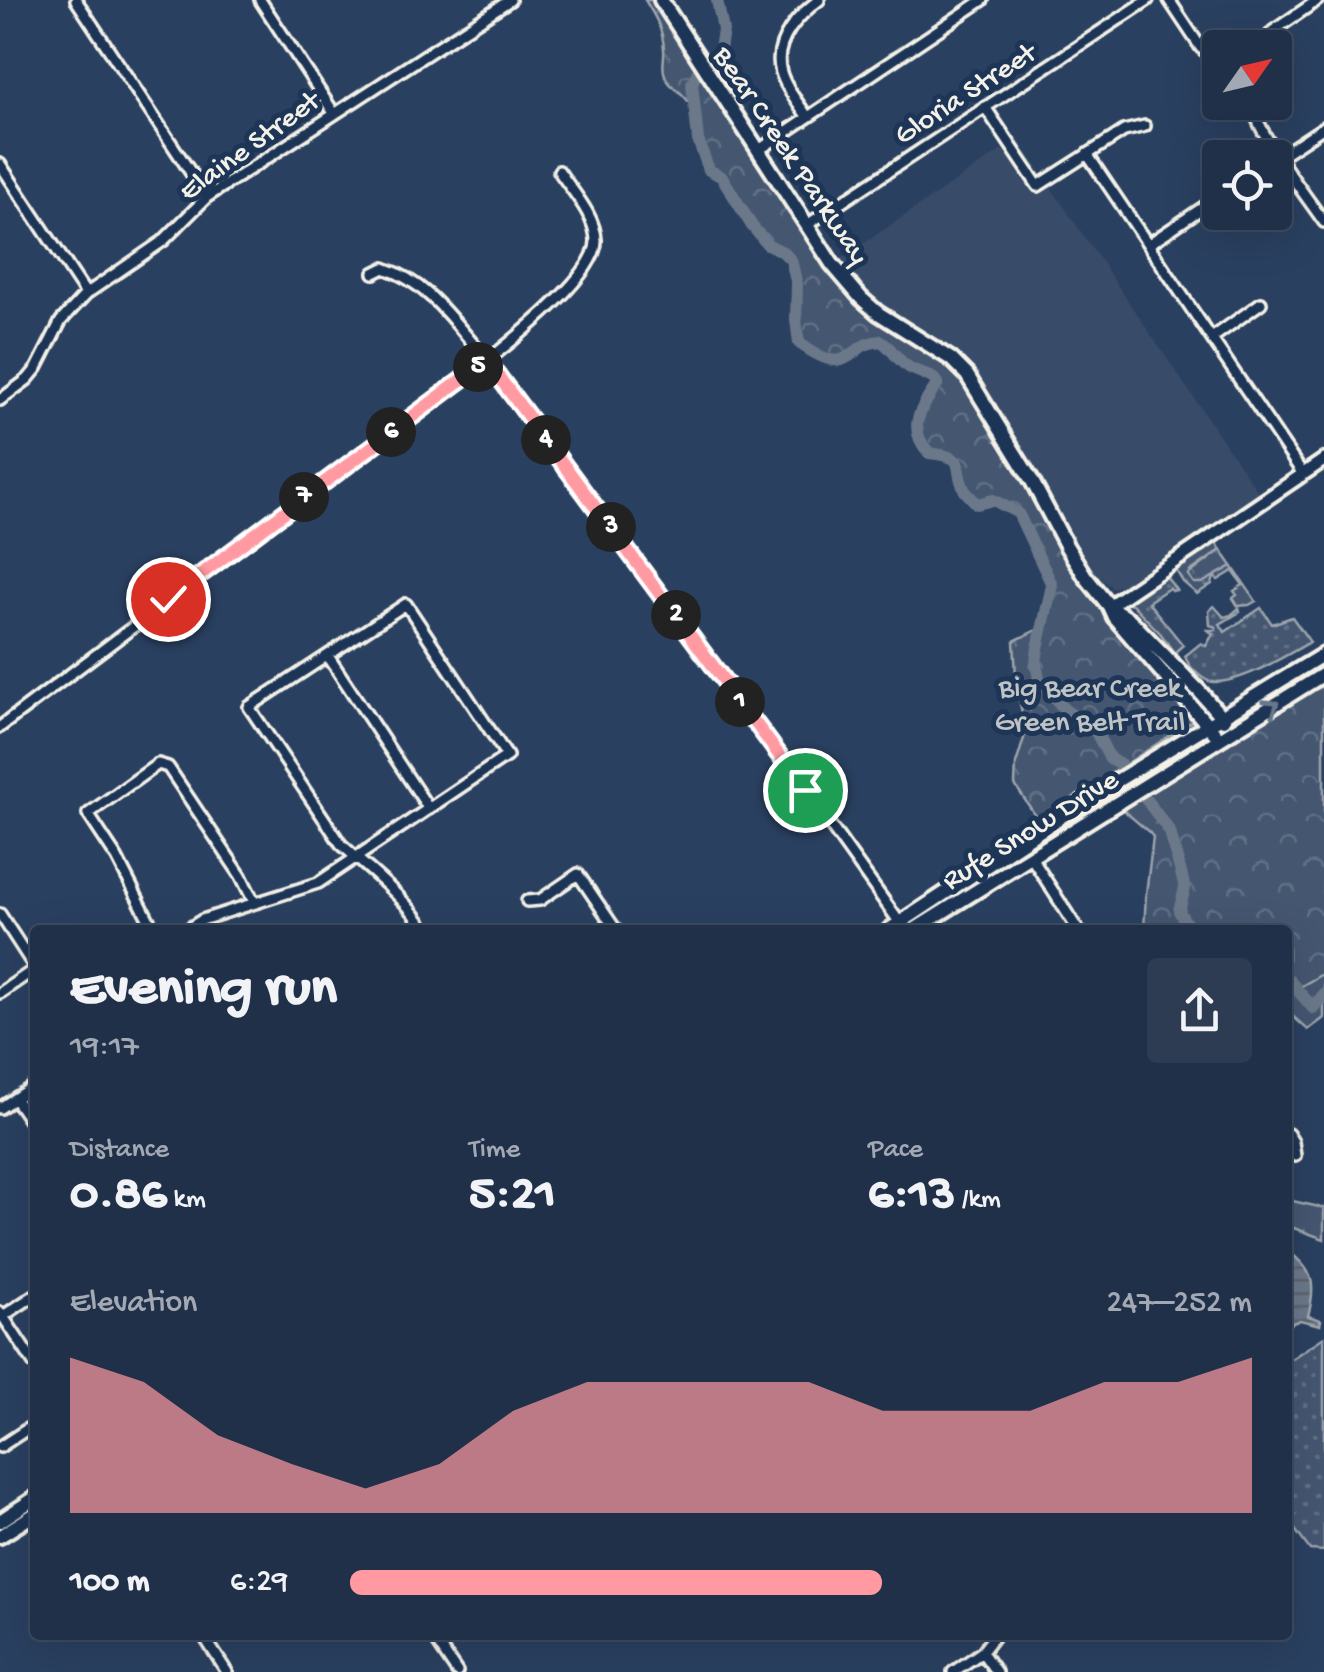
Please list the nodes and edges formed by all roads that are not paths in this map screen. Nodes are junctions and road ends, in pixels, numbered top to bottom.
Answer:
1 (76, 0) edge
2 (260, 0) edge
3 (510, 0) edge
4 (661, 0) edge
5 (819, 0) edge
6 (983, 0) edge
7 (1148, 0) edge
8 (1169, 0) edge
9 (1318, 0) edge
10 (1273, 30) edge
11 (1202, 49) edge
12 (986, 107) junction
13 (334, 112) junction
14 (806, 116) junction
15 (1145, 126) dead end
16 (1324, 127) edge
17 (1292, 148) edge
18 (759, 150) junction
19 (1088, 154) junction
20 (0, 164) edge
21 (559, 171) dead end
22 (1292, 178) edge
23 (207, 197) junction
24 (1202, 208) edge
25 (1324, 222) edge
26 (807, 224) junction
27 (1148, 244) junction
28 (374, 273) dead end
29 (86, 294) junction
30 (1262, 303) dead end
31 (1212, 338) junction
32 (487, 361) junction
33 (0, 400) edge
34 (1324, 460) edge
35 (1303, 474) junction
36 (1109, 606) junction
37 (1324, 654) edge
38 (328, 656) junction
39 (1324, 674) edge
40 (1221, 716) junction
41 (1208, 724) junction
42 (0, 726) edge
43 (1226, 734) junction
44 (429, 809) junction
45 (1031, 856) junction
46 (356, 858) junction
47 (527, 900) dead end
48 (254, 902) junction
49 (0, 914) edge
50 (151, 925) edge
51 (194, 925) edge
52 (423, 925) edge
53 (612, 925) edge
54 (896, 925) edge
55 (902, 925) edge
56 (922, 925) edge
57 (1075, 925) edge
58 (30, 960) edge
59 (30, 971) edge
60 (0, 992) edge
61 (30, 1088) edge
62 (16, 1098) junction
63 (0, 1108) edge
64 (30, 1120) edge
65 (1292, 1140) edge
66 (1295, 1156) dead end
67 (30, 1298) edge
68 (1, 1314) edge
69 (30, 1357) edge
70 (30, 1427) edge
71 (0, 1447) edge
72 (30, 1501) edge
73 (30, 1517) edge
74 (0, 1521) edge
75 (0, 1536) edge
76 (206, 1640) edge
77 (435, 1640) edge
78 (991, 1640) edge
79 (982, 1652) junction
80 (227, 1672) edge
81 (457, 1672) edge
82 (953, 1672) edge
83 (996, 1672) edge

1 - 23 street
2 - 13 street
3 - 13 street, Elaine Street
4 - 18 main road, Bear Creek Parkway
5 - 14 street
6 - 14 street
7 - 12 street, Gloria Street
8 - 11 street
9 - 10 street
12 - 19 street
12 - 26 street, Gloria Street
13 - 23 street, Elaine Street
14 - 18 street
15 - 19 street
16 - 17 street
18 - 26 main road, Bear Creek Parkway
19 - 27 street
20 - 29 street
21 - 32 street
22 - 25 street
23 - 29 street, Elaine Street
24 - 27 street
26 - 36 main road, Bear Creek Parkway
27 - 31 street
28 - 32 street
29 - 33 street, Elaine Street
30 - 31 street
31 - 35 street
32 - 42 street
32 - 54 street
34 - 35 street
35 - 36 street
36 - 40 main road, Bear Creek Parkway
36 - 41 main road, Bear Creek Parkway
37 - 40 main road, Rufe Snow Drive
38 - 44 street
38 - 44 street
38 - 46 street
43 -> 39 main road, Rufe Snow Drive
40 - 41 main road, Rufe Snow Drive
40 - 43 main road, Bear Creek Parkway
41 - 43 main road, Bear Creek Parkway
41 - 55 main road, Rufe Snow Drive
43 - 45 main road, Rufe Snow Drive
44 - 46 street
45 - 56 main road, Rufe Snow Drive
45 - 57 street
46 - 48 street
46 - 52 street
47 - 53 street
48 - 50 street
48 - 51 street
49 - 58 street
59 - 60 street
61 - 62 street
62 - 63 street
62 - 64 street
65 - 66 street
67 - 68 street
68 - 69 street
70 - 71 street
72 - 74 main road
73 - 75 main road
76 - 80 street
77 - 81 street
78 - 79 street
79 - 82 street
79 - 83 street

